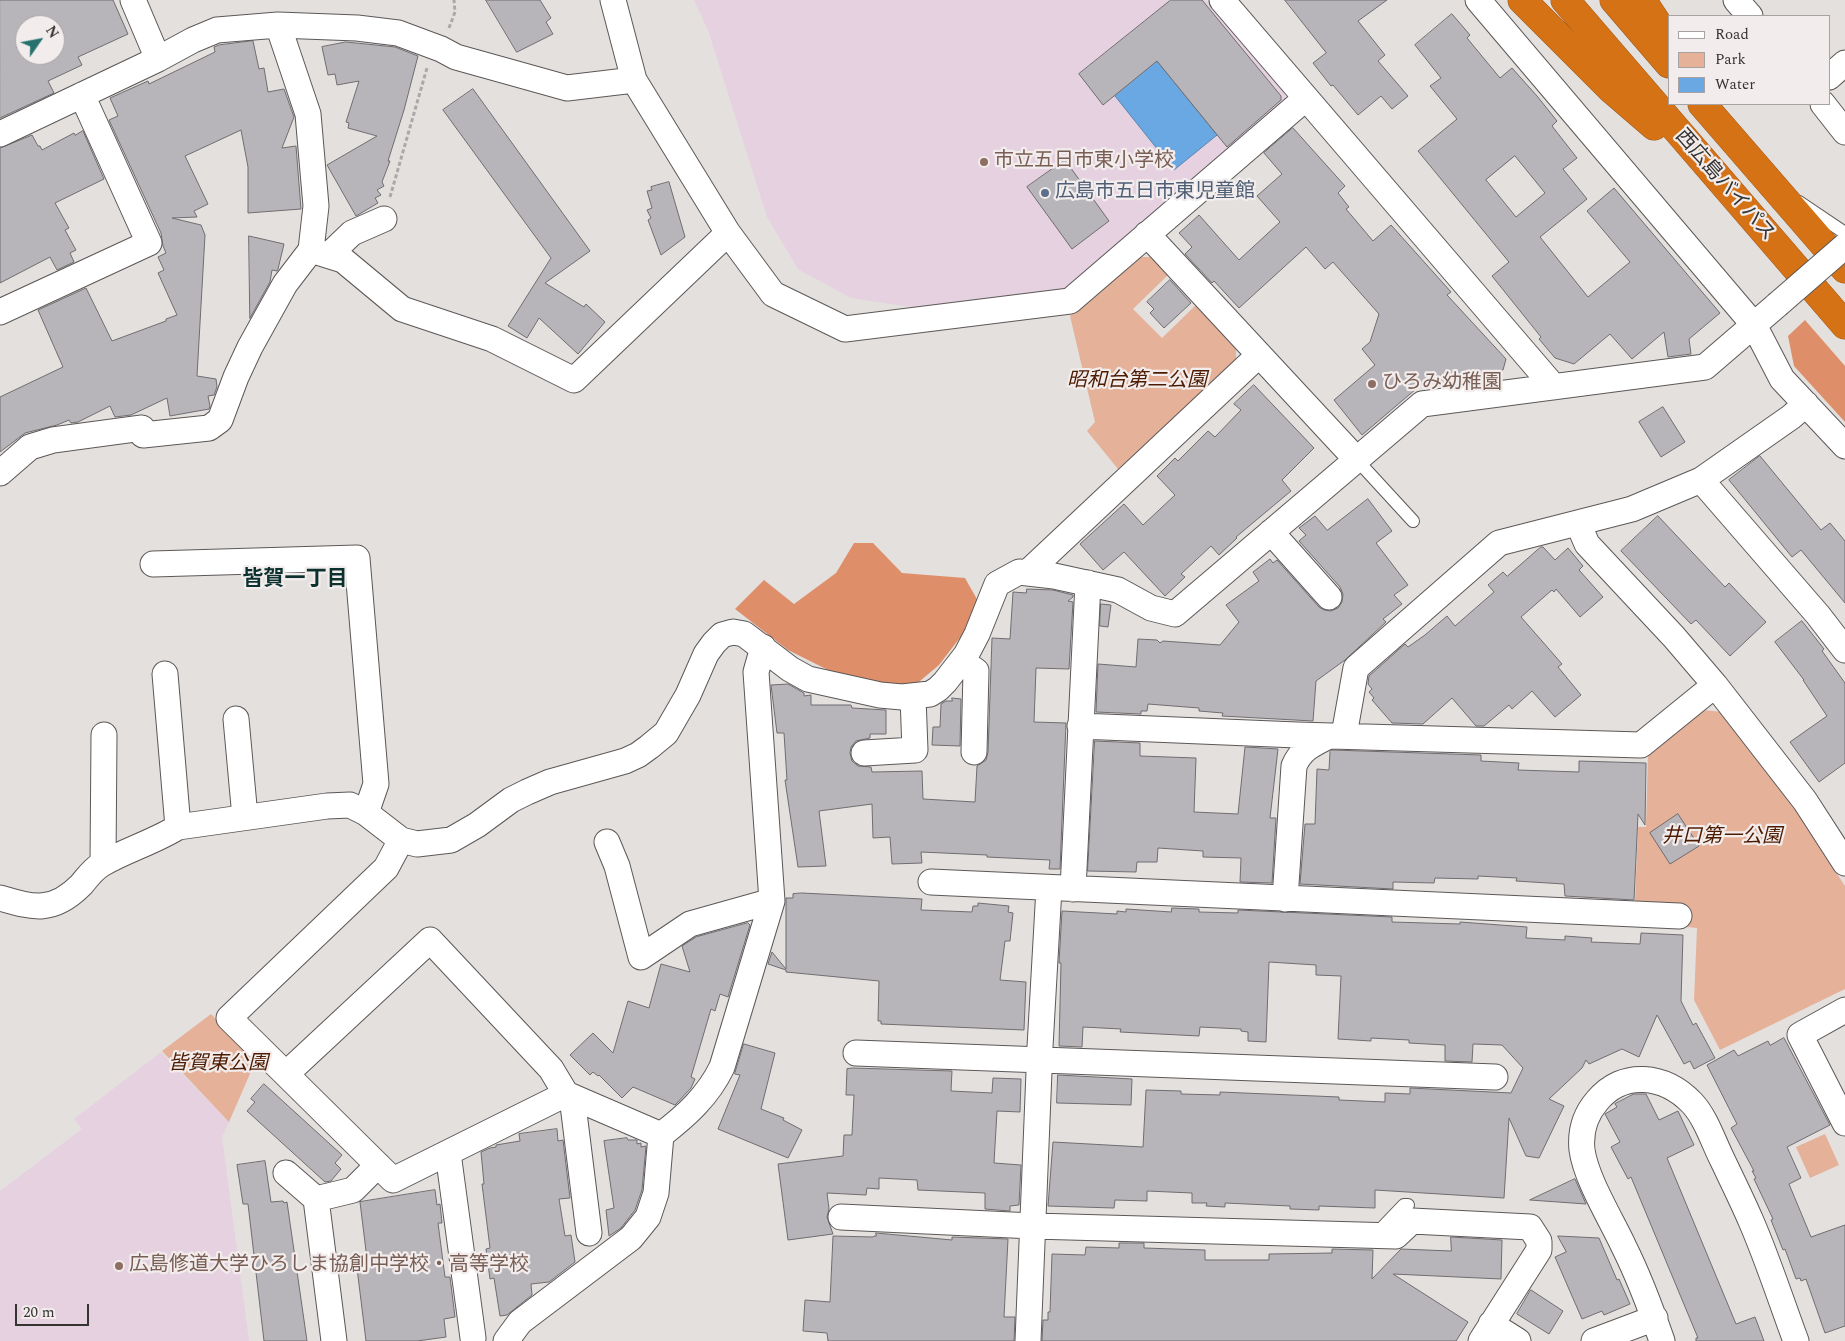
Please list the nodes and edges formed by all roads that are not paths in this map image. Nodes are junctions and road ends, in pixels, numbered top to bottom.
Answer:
1 (133, 0) edge
2 (613, 0) edge
3 (1222, 0) edge
4 (1478, 0) edge
5 (1522, 0) edge
6 (1564, 0) edge
7 (1614, 0) edge
8 (1642, 0) edge
9 (1736, 0) edge
10 (1749, 15) edge
11 (278, 25) junction
12 (1668, 39) edge
13 (158, 59) junction
14 (1668, 63) edge
15 (1845, 63) edge
16 (1830, 76) edge
17 (634, 80) junction
18 (82, 95) junction
19 (1306, 98) junction
20 (1703, 105) edge
21 (1712, 105) edge
22 (1824, 105) edge
23 (1845, 132) edge
24 (0, 134) edge
25 (1748, 157) junction
26 (1772, 184) junction
27 (1723, 186) junction
28 (384, 219) road end
29 (728, 233) junction
30 (1845, 233) edge
31 (1147, 234) junction
32 (1845, 246) edge
33 (320, 252) junction
34 (1845, 269) edge
35 (0, 312) edge
36 (1754, 325) junction
37 (1845, 325) edge
38 (1260, 355) junction
39 (1554, 387) junction
40 (1806, 404) junction
41 (1845, 446) edge
42 (1356, 459) junction
43 (0, 473) edge
44 (1701, 480) junction
45 (1414, 521) dead end
46 (1578, 523) junction
47 (1271, 532) junction
48 (153, 564) dead end
49 (1028, 572) junction
50 (1088, 583) junction
51 (1329, 597) dead end
52 (763, 647) junction
53 (1845, 650) edge
54 (962, 661) junction
55 (165, 674) dead end
56 (1715, 685) junction
57 (913, 697) junction
58 (236, 719) dead end
59 (1080, 726) junction
60 (104, 735) dead end
61 (1338, 735) junction
62 (974, 752) dead end
63 (864, 753) dead end
64 (366, 813) junction
65 (245, 817) junction
66 (178, 827) junction
67 (400, 840) junction
68 (607, 842) dead end
69 (103, 863) junction
70 (1845, 863) edge
71 (931, 882) dead end
72 (1061, 888) junction
73 (0, 898) edge
74 (1285, 899) junction
75 (772, 901) junction
76 (1679, 916) dead end
77 (1845, 1010) edge
78 (856, 1053) dead end
79 (1040, 1060) junction
80 (286, 1074) junction
81 (1496, 1077) dead end
82 (569, 1096) junction
83 (1845, 1123) edge
84 (661, 1136) junction
85 (448, 1153) junction
86 (378, 1165) junction
87 (286, 1173) dead end
88 (316, 1199) junction
89 (1408, 1205) dead end
90 (841, 1217) dead end
91 (1033, 1226) junction
92 (589, 1233) dead end
93 (1382, 1236) junction
94 (1659, 1330) edge
95 (1486, 1332) edge
96 (473, 1338) dead end
97 (334, 1341) edge
98 (506, 1341) edge
99 (1028, 1341) edge
100 (1518, 1341) edge
101 (1594, 1341) edge
102 (1796, 1341) edge

1 - 13 street
2 - 17 street
3 - 19 street
4 - 36 street
5 - 27 highway
6 - 27 highway, 西広島バイパス
7 - 14 highway
8 - 12 highway
9 - 10 street
11 - 13 street
11 - 17 street
11 - 33 street
13 - 18 street
15 - 16 street
17 - 29 street
18 - 24 street
18 - 35 street
19 - 31 street
19 - 39 street
20 - 25 highway, 西広島バイパス
21 - 25 highway
22 - 23 street
25 - 26 highway, 西広島バイパス
26 - 30 lane
26 - 34 highway, 西広島バイパス
27 - 37 highway, 西広島バイパス
28 - 33 street
29 - 31 street
29 - 33 street
31 - 38 street
32 - 36 street, bridge
33 - 43 street
36 - 39 street
36 - 40 street
38 - 42 street
38 - 49 street
39 - 42 street
40 - 41 street
40 - 44 street
42 - 45 lane
42 - 47 street
44 - 46 street
44 - 53 street
46 - 56 street
46 - 61 street
47 - 50 street
47 - 51 street
48 - 64 street
49 - 50 street
49 - 54 street
50 - 59 street
52 - 57 street
52 - 67 street
52 - 75 street
54 - 57 street
54 - 62 street
55 - 66 street
56 - 61 street
56 - 70 street
57 - 63 street
58 - 65 street
59 - 61 street
59 - 72 street
60 - 69 street
61 - 74 street
64 - 65 street
64 - 67 street
65 - 66 street
66 - 69 street
67 - 80 street
68 - 75 street
69 - 73 street
71 - 72 street
72 - 74 street
72 - 79 street
74 - 76 street
75 - 84 street
77 - 83 street
78 - 79 street
79 - 81 street
79 - 91 street
80 - 82 street
80 - 86 street
82 - 84 street
82 - 85 street
82 - 92 street
84 - 98 street
85 - 86 street
85 - 96 street
86 - 88 street
87 - 88 street
88 - 97 street
89 - 93 lane
90 - 91 street
91 - 93 street
91 - 99 street
93 - 95 street
94 - 101 street
94 - 102 street
95 - 100 street

